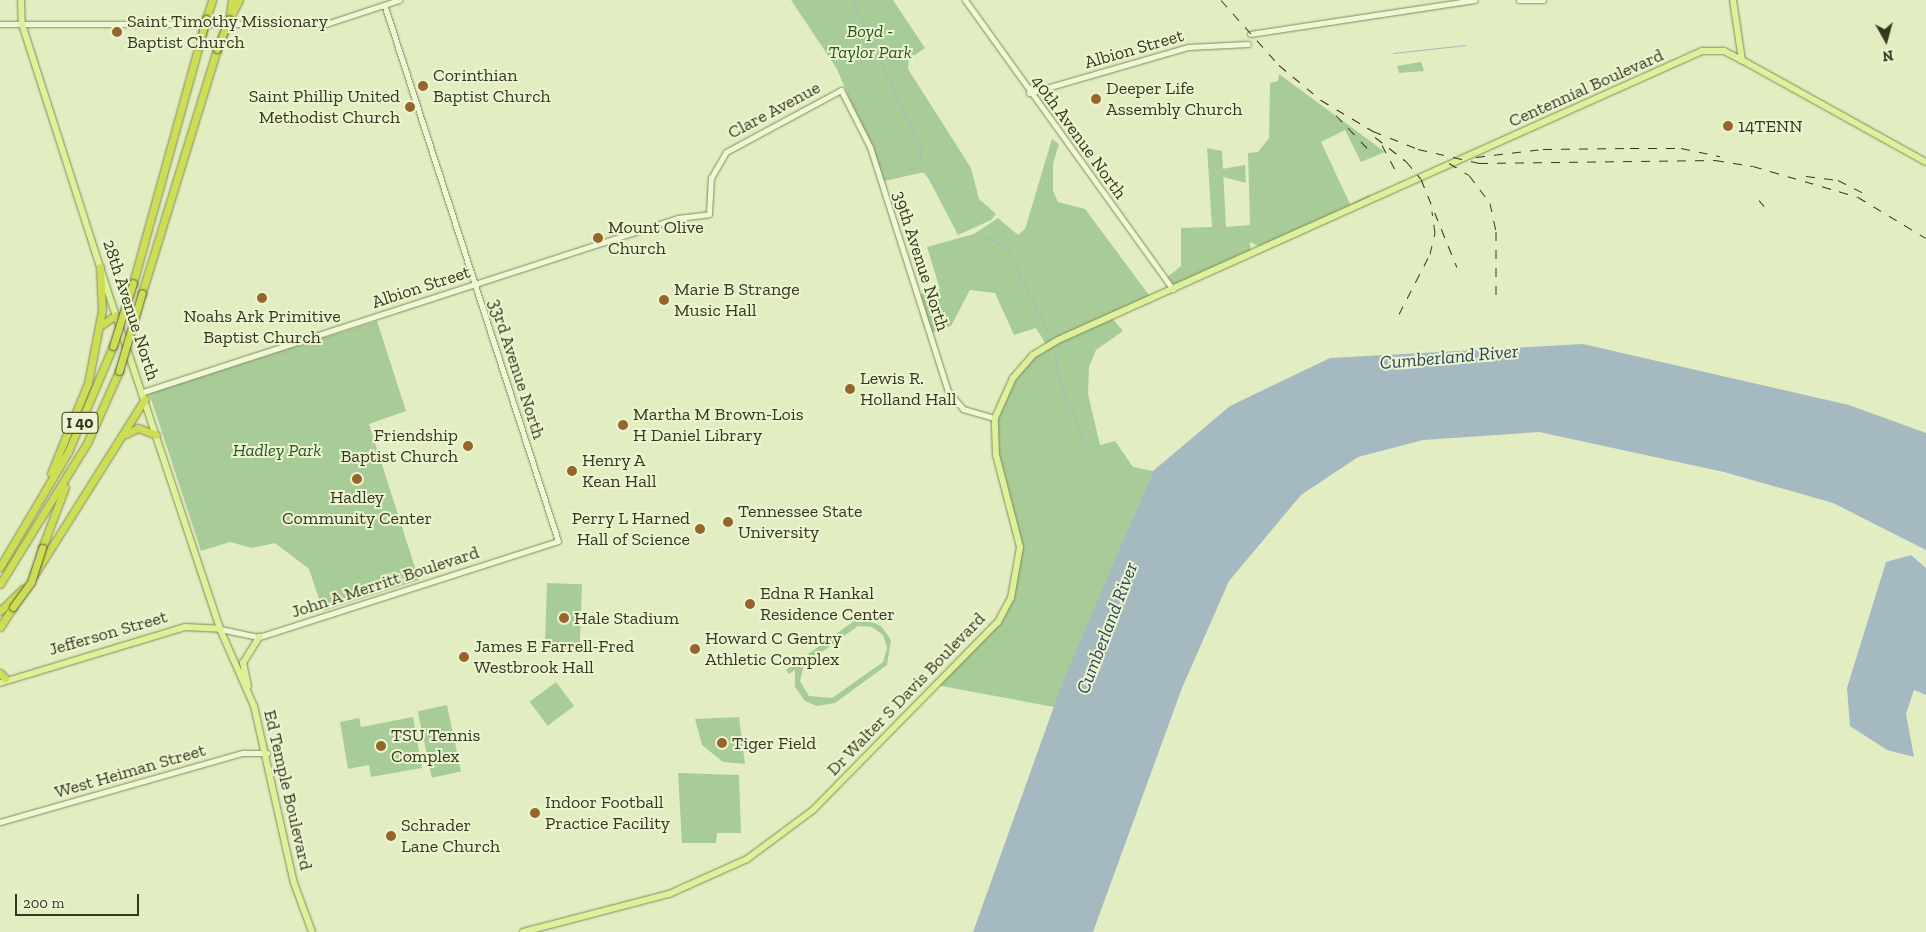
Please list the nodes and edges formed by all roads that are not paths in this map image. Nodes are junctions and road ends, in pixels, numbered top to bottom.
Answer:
1 (21, 0) edge
2 (210, 0) edge
3 (232, 0) edge
4 (239, 0) edge
5 (399, 0) edge
6 (965, 0) edge
7 (1474, 0) edge
8 (1519, 0) edge
9 (1543, 0) edge
10 (1732, 0) edge
11 (385, 7) junction
12 (229, 18) junction
13 (0, 24) edge
14 (22, 24) junction
15 (1250, 34) dead end
16 (1248, 44) dead end
17 (1742, 60) junction
18 (841, 90) joint
19 (1030, 93) junction
20 (1926, 162) edge
21 (709, 214) joint
22 (100, 268) junction
23 (475, 285) junction
24 (1173, 289) junction
25 (116, 315) junction
26 (100, 326) junction
27 (144, 395) junction
28 (995, 418) junction
29 (156, 435) junction
30 (121, 437) junction
31 (79, 457) junction
32 (42, 496) junction
33 (558, 541) joint
34 (0, 567) edge
35 (0, 584) edge
36 (0, 611) edge
37 (0, 627) edge
38 (220, 629) junction
39 (259, 637) junction
40 (1, 678) edge
41 (254, 706) junction
42 (268, 753) junction
43 (0, 822) edge
44 (312, 932) edge
45 (523, 932) edge

1 - 14 main road, 28th Avenue North
2 - 32 highway, I 40, bridge
3 - 12 highway
4 - 12 highway, I 40
5 - 11 street
6 - 19 street, 40th Avenue North
7 - 15 street
8 - 9 street
10 - 17 main road
11 - 14 street
11 - 23 street, 33rd Avenue North
12 - 31 highway, I 40, bridge
13 - 14 street
14 - 22 main road, 28th Avenue North
16 - 19 street, Albion Street
17 - 20 main road, Centennial Boulevard
17 - 24 main road, Centennial Boulevard
18 - 21 street, Clare Avenue
18 - 28 street, 39th Avenue North
19 - 24 street, 40th Avenue North
21 - 23 street, Albion Street
22 - 25 main road, 28th Avenue North
22 - 26 highway
23 - 27 street, Albion Street
23 - 33 street, 33rd Avenue North
24 - 28 main road, Dr Walter S Davis Boulevard
25 - 26 highway
25 - 27 main road, 28th Avenue North
26 - 32 highway
27 - 29 main road, 28th Avenue North
27 - 30 highway
28 - 45 main road, Dr Walter S Davis Boulevard
29 - 30 highway
29 - 38 main road, 28th Avenue North
30 - 36 highway
31 - 35 highway, I 40
31 - 37 highway, bridge
32 - 34 highway, I 40
33 - 39 street, John A Merritt Boulevard
38 - 39 street, John A Merritt Boulevard
38 - 40 main road, Jefferson Street
38 - 41 main road, Ed Temple Boulevard
39 - 41 main road
41 - 42 main road, Ed Temple Boulevard
42 - 43 street, West Heiman Street
42 - 44 main road, Ed Temple Boulevard

